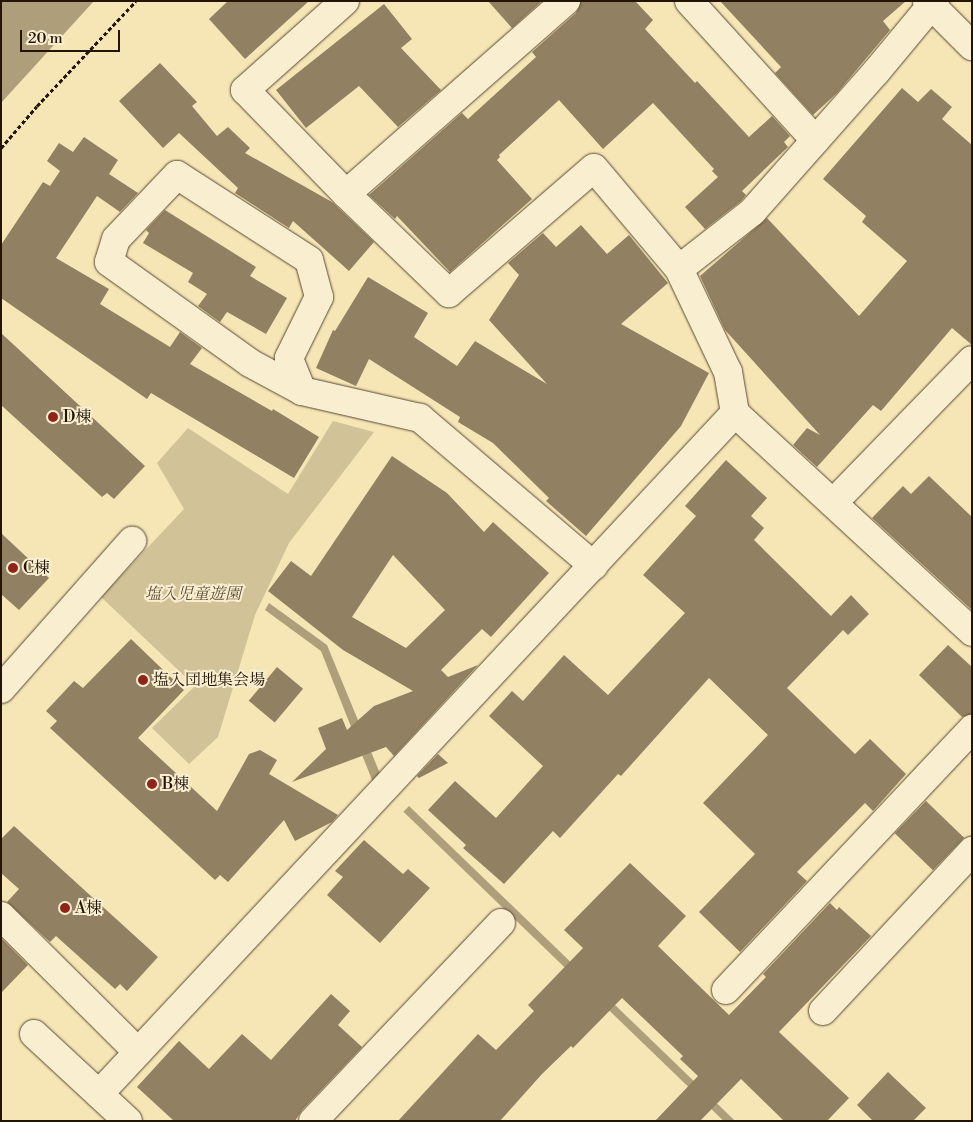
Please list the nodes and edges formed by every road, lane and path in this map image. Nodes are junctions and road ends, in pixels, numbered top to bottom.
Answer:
1 (136, 1) edge
2 (345, 1) edge
3 (566, 1) edge
4 (689, 1) edge
5 (931, 3) edge
6 (972, 46) edge
7 (815, 140) junction
8 (1, 148) edge
9 (346, 194) junction
10 (679, 269) junction
11 (972, 360) edge
12 (302, 391) junction
13 (735, 413) junction
14 (833, 503) junction
15 (132, 541) dead end
16 (594, 566) junction
17 (972, 632) edge
18 (1, 689) edge
19 (972, 729) edge
20 (972, 852) edge
21 (1, 916) edge
22 (501, 923) dead end
23 (726, 990) dead end
24 (823, 1011) dead end
25 (34, 1034) dead end
26 (138, 1052) junction
27 (99, 1094) junction
28 (128, 1121) edge
29 (313, 1121) edge

1 - 8 path
2 - 9 street
3 - 9 street
4 - 7 street
5 - 6 street
5 - 7 street
7 - 10 street
9 - 10 street
10 - 13 street
11 - 14 street
12 - 12 street
12 - 16 street
13 - 14 street
13 - 16 street
14 - 17 street
15 - 18 street
16 - 26 street
19 - 23 street
20 - 24 street
21 - 26 street
22 - 29 street
25 - 27 street
26 - 27 street
27 - 28 street

